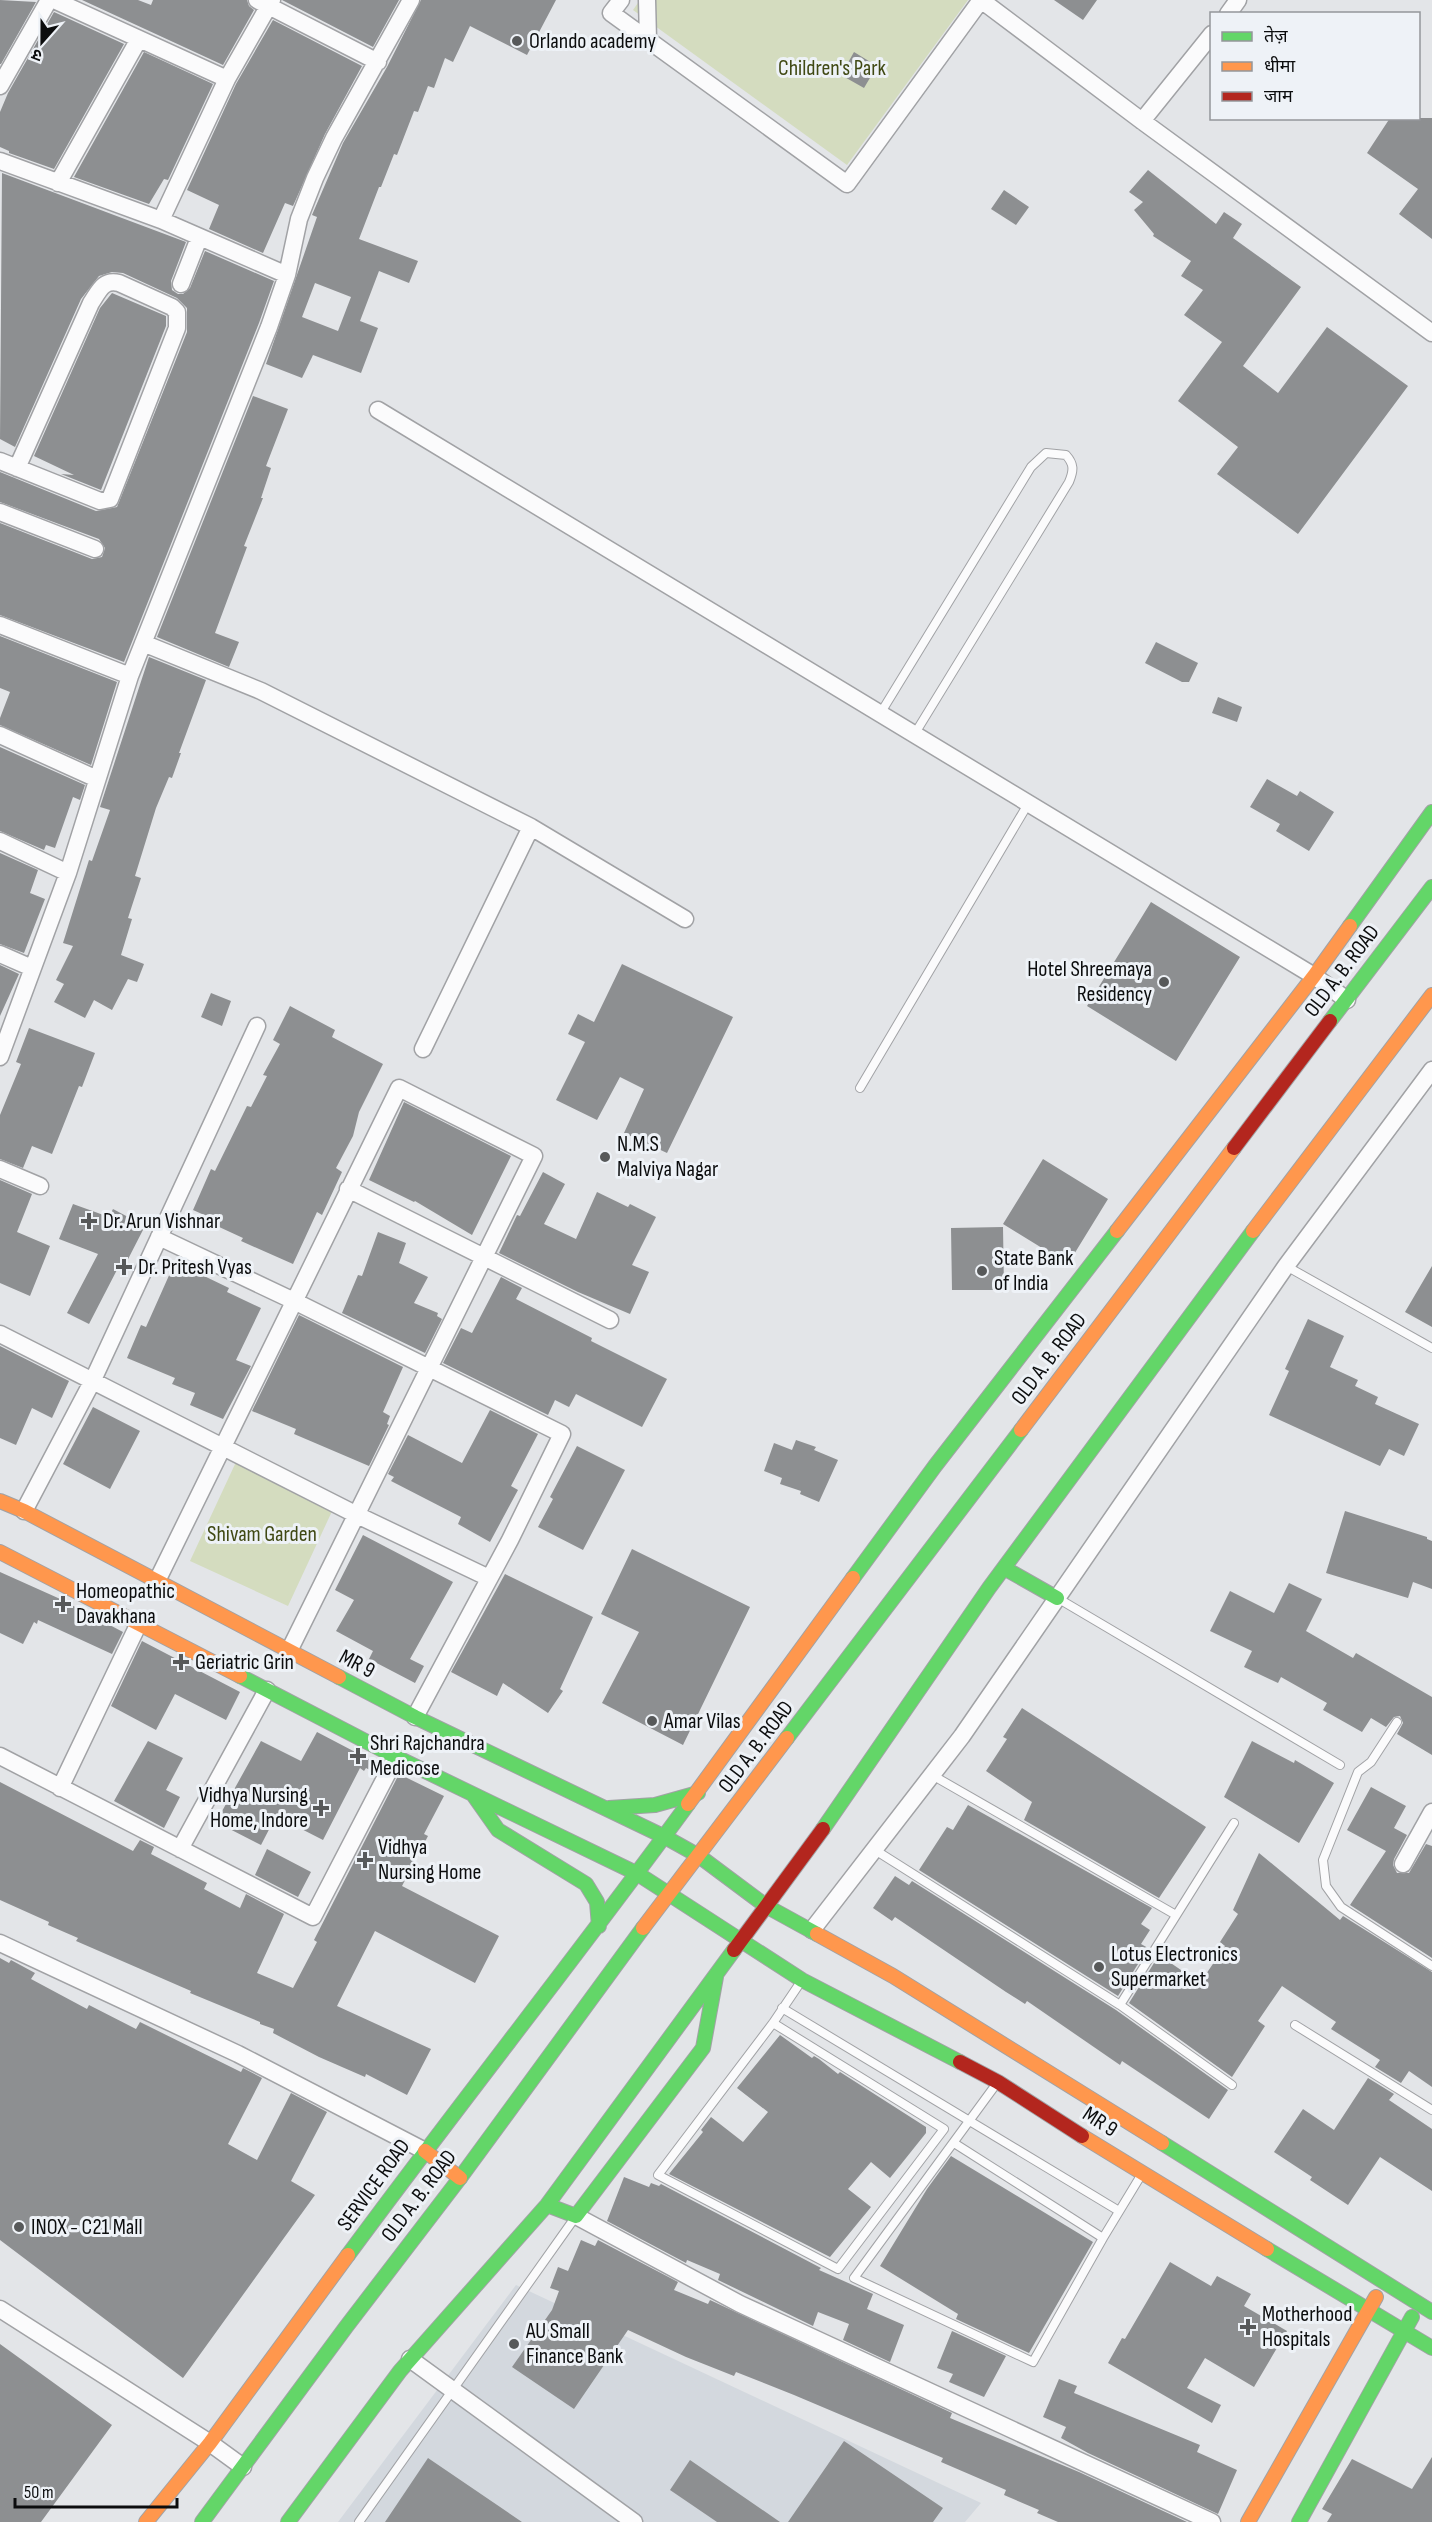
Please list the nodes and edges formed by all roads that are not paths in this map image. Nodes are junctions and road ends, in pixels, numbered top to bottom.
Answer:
1 (49, 0) edge
2 (54, 0) edge
3 (411, 0) edge
4 (621, 0) edge
5 (647, 0) edge
6 (981, 0) edge
7 (266, 2) edge
8 (1210, 36) edge
9 (140, 39) junction
10 (648, 39) junction
11 (378, 62) junction
12 (227, 79) junction
13 (0, 86) edge
14 (1142, 121) junction
15 (0, 161) edge
16 (58, 183) junction
17 (161, 220) junction
18 (199, 238) junction
19 (287, 275) junction
20 (181, 284) dead end
21 (1432, 333) edge
22 (378, 410) dead end
23 (0, 461) edge
24 (17, 468) junction
25 (0, 512) edge
26 (95, 549) dead end
27 (0, 625) edge
28 (143, 643) junction
29 (130, 676) junction
30 (880, 714) junction
31 (0, 735) edge
32 (914, 735) junction
33 (97, 779) junction
34 (1028, 804) junction
35 (1432, 812) edge
36 (531, 827) junction
37 (0, 841) edge
38 (68, 873) junction
39 (1432, 886) edge
40 (684, 919) dead end
41 (0, 954) edge
42 (32, 968) junction
43 (1314, 976) junction
44 (1432, 995) edge
45 (1347, 1000) junction
46 (257, 1026) dead end
47 (423, 1049) dead end
48 (0, 1057) edge
49 (1432, 1070) edge
50 (860, 1088) dead end
51 (0, 1169) edge
52 (40, 1186) dead end
53 (348, 1189) junction
54 (159, 1238) junction
55 (485, 1258) junction
56 (1286, 1266) junction
57 (294, 1300) junction
58 (610, 1320) dead end
59 (0, 1334) edge
60 (1432, 1348) edge
61 (428, 1368) junction
62 (92, 1382) junction
63 (224, 1447) junction
64 (0, 1501) edge
65 (24, 1511) junction
66 (357, 1515) junction
67 (0, 1552) edge
68 (1004, 1568) junction
69 (489, 1578) junction
70 (157, 1581) junction
71 (1057, 1598) junction
72 (140, 1623) junction
73 (289, 1651) junction
74 (267, 1690) junction
75 (415, 1717) junction
76 (1396, 1722) dead end
77 (0, 1756) edge
78 (396, 1757) junction
79 (1340, 1765) dead end
80 (933, 1775) junction
81 (60, 1788) junction
82 (698, 1793) junction
83 (473, 1795) junction
84 (604, 1808) junction
85 (1432, 1812) edge
86 (1234, 1823) dead end
87 (665, 1837) junction
88 (180, 1849) junction
89 (875, 1850) junction
90 (699, 1856) junction
91 (1403, 1864) dead end
92 (638, 1874) junction
93 (670, 1894) junction
94 (766, 1906) junction
95 (1176, 1915) junction
96 (599, 1926) junction
97 (813, 1930) junction
98 (740, 1941) junction
99 (0, 1943) edge
100 (1432, 1966) edge
101 (717, 1972) junction
102 (802, 1980) junction
103 (1120, 2005) junction
104 (782, 2008) junction
105 (773, 2023) junction
106 (1295, 2025) dead end
107 (998, 2082) junction
108 (1232, 2085) dead end
109 (1432, 2110) edge
110 (970, 2120) junction
111 (954, 2143) junction
112 (425, 2151) junction
113 (1142, 2174) junction
114 (460, 2178) junction
115 (547, 2205) junction
116 (1119, 2211) junction
117 (576, 2216) junction
118 (1103, 2238) junction
119 (1384, 2282) junction
120 (1419, 2304) junction
121 (0, 2309) edge
122 (1370, 2310) junction
123 (1432, 2312) edge
124 (1404, 2331) junction
125 (1432, 2348) edge
126 (410, 2359) junction
127 (453, 2390) junction
128 (210, 2444) junction
129 (243, 2467) junction
130 (146, 2522) edge
131 (202, 2522) edge
132 (288, 2522) edge
133 (359, 2522) edge
134 (634, 2522) edge
135 (1212, 2522) edge
136 (1248, 2522) edge
137 (1299, 2522) edge

1 - 13 street
2 - 9 street
3 - 11 street
4 - 10 street
5 - 10 street
6 - 10 street
6 - 14 street
7 - 11 street
7 - 12 street
8 - 14 street
9 - 12 street
9 - 16 street
11 - 19 street
12 - 17 street
14 - 21 street
15 - 16 street
16 - 17 street
17 - 18 street
18 - 19 street
18 - 20 street
19 - 28 street
22 - 30 street
23 - 24 street
24 - 24 street
25 - 26 street
27 - 29 street
28 - 29 street
28 - 36 street
29 - 33 street
30 - 32 street
30 - 32 lane
31 - 33 street
32 - 34 street
33 - 38 street
34 - 43 street
34 - 50 lane
35 - 43 main road, SERVICE ROAD
36 - 40 street
36 - 47 street
37 - 38 street
38 - 42 street
39 - 45 main road, OLD A. B. ROAD
41 - 42 street
42 - 48 street
43 - 45 street
43 - 82 main road, SERVICE ROAD
44 - 68 main road
45 - 90 main road, OLD A. B. ROAD
46 - 54 street
49 - 56 street
51 - 52 street
53 - 55 street
53 - 55 street
53 - 57 street
54 - 57 street
54 - 62 street
55 - 58 street
55 - 61 street
56 - 60 lane
56 - 71 street
57 - 61 street
57 - 63 street
59 - 62 street
61 - 66 street
61 - 69 street
62 - 63 street
62 - 65 street
63 - 66 street
63 - 70 street
64 - 65 main road, MR 9
65 - 70 main road, MR 9
66 - 69 street
66 - 73 street
67 - 72 main road
68 - 71 main road
68 - 94 main road
69 - 75 street
70 - 73 main road, MR 9
71 - 79 lane
71 - 80 street
72 - 74 main road
72 - 81 street
73 - 75 main road, MR 9
74 - 78 main road
74 - 88 street
75 - 84 main road, MR 9
76 - 100 lane
77 - 81 street
78 - 83 main road
78 - 88 street
80 - 89 street
80 - 95 lane
81 - 88 street
82 - 84 main road
82 - 87 main road, SERVICE ROAD
83 - 92 main road
83 - 96 main road
84 - 87 main road, MR 9
85 - 91 street
86 - 95 lane
87 - 90 main road, MR 9
87 - 92 main road, SERVICE ROAD
89 - 97 street
89 - 103 lane
90 - 93 main road, OLD A. B. ROAD
90 - 94 main road, MR 9
92 - 93 main road
92 - 96 main road, SERVICE ROAD
93 - 98 main road, MR 9
93 - 114 main road, OLD A. B. ROAD
94 - 97 main road, MR 9
94 - 98 main road
95 - 103 lane
96 - 112 main road, SERVICE ROAD
97 - 119 main road, MR 9
98 - 101 main road
98 - 102 main road, MR 9
99 - 112 street
101 - 115 main road
101 - 117 main road
102 - 104 lane
102 - 107 main road, MR 9
103 - 108 lane
104 - 105 lane
104 - 110 lane
105 - 105 lane
106 - 109 lane
107 - 110 lane
107 - 113 main road, MR 9
110 - 111 lane
110 - 116 lane
111 - 118 lane
111 - 118 lane
112 - 114 main road
112 - 128 main road, SERVICE ROAD
113 - 116 lane
113 - 122 main road, MR 9
114 - 129 main road, OLD A. B. ROAD
115 - 117 main road
115 - 126 main road
116 - 118 lane
117 - 127 lane
117 - 135 street
119 - 120 main road, MR 9
119 - 122 main road
120 - 123 main road, MR 9
120 - 124 main road
121 - 128 street
122 - 124 main road, MR 9
122 - 136 main road
124 - 125 main road, MR 9
124 - 137 main road
126 - 127 street
126 - 132 main road
127 - 133 lane
127 - 134 street
128 - 129 street
128 - 130 main road, SERVICE ROAD
129 - 131 main road, OLD A. B. ROAD

